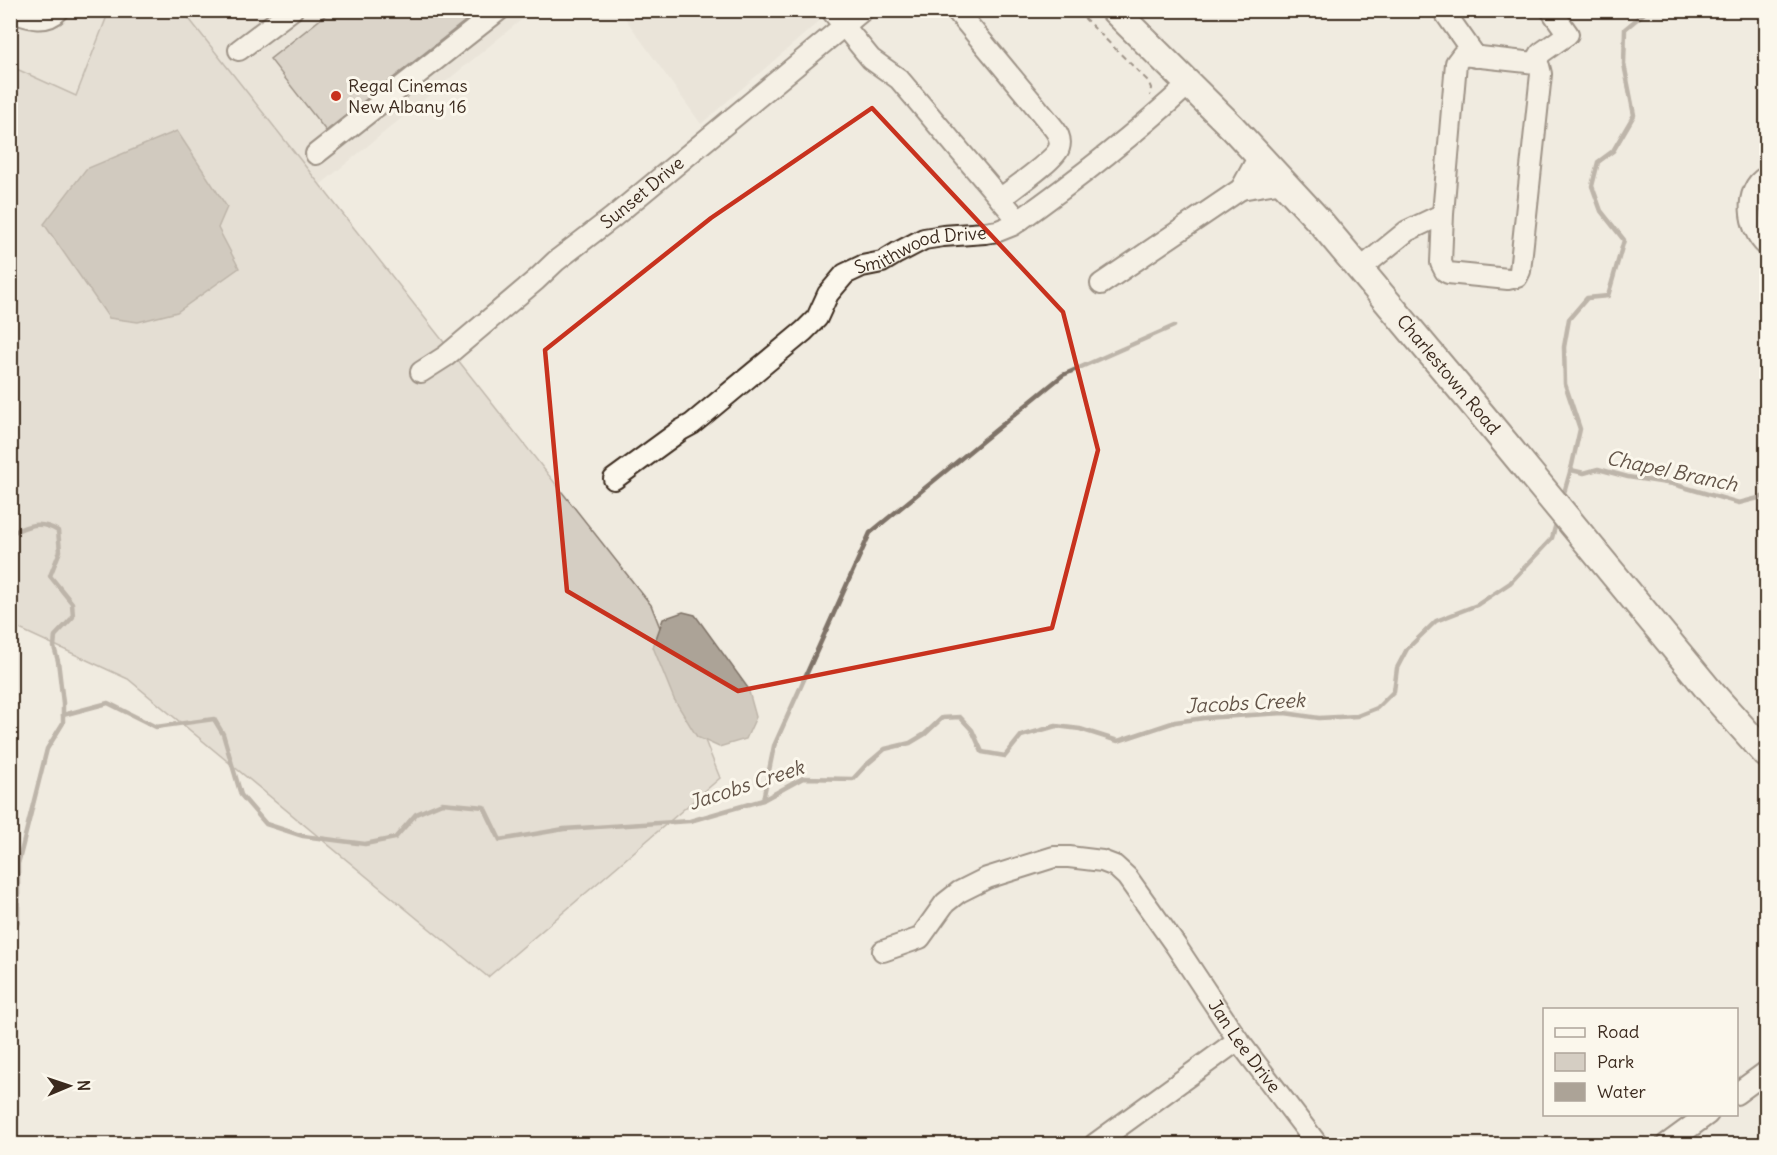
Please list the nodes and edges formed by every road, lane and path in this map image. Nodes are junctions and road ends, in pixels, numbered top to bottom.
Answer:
1 (59, 10) edge
2 (292, 10) edge
3 (499, 10) edge
4 (863, 10) edge
5 (956, 10) edge
6 (1076, 10) edge
7 (1114, 10) edge
8 (1449, 10) edge
9 (1551, 10) edge
10 (10, 11) edge
11 (838, 18) edge
12 (239, 50) dead end
13 (1476, 57) junction
14 (1535, 63) junction
15 (1189, 84) junction
16 (1148, 101) dead end
17 (316, 154) dead end
18 (1259, 156) junction
19 (1767, 177) edge
20 (1283, 182) junction
21 (1241, 189) junction
22 (1000, 199) junction
23 (1443, 214) junction
24 (1019, 221) junction
25 (1767, 245) edge
26 (1359, 270) junction
27 (1101, 284) dead end
28 (422, 372) dead end
29 (614, 479) dead end
30 (1767, 754) edge
31 (883, 951) dead end
32 (1238, 1040) junction
33 (1767, 1072) edge
34 (1738, 1093) edge
35 (1705, 1116) edge
36 (1095, 1144) edge
37 (1317, 1144) edge
38 (1667, 1144) edge

1 - 10 street
2 - 12 street
3 - 17 street
4 - 11 street, Sunset Drive
5 - 22 street
6 - 16 path
7 - 15 main road, Charlestown Road
8 - 13 street
9 - 14 street
11 - 22 street
11 - 28 street, Sunset Drive
13 - 14 street
13 - 23 street
14 - 23 street
15 - 18 main road, Charlestown Road
15 - 24 street, Smithwood Drive
18 - 20 main road, Charlestown Road
18 - 21 street
19 - 25 street
20 - 21 street
20 - 26 main road, Charlestown Road
21 - 27 street
22 - 24 street
23 - 26 street
24 - 29 street, Smithwood Drive
26 - 30 main road, Charlestown Road
31 - 32 street, Jan Lee Drive
32 - 36 street
32 - 37 street, Jan Lee Drive
33 - 34 street
35 - 38 street

